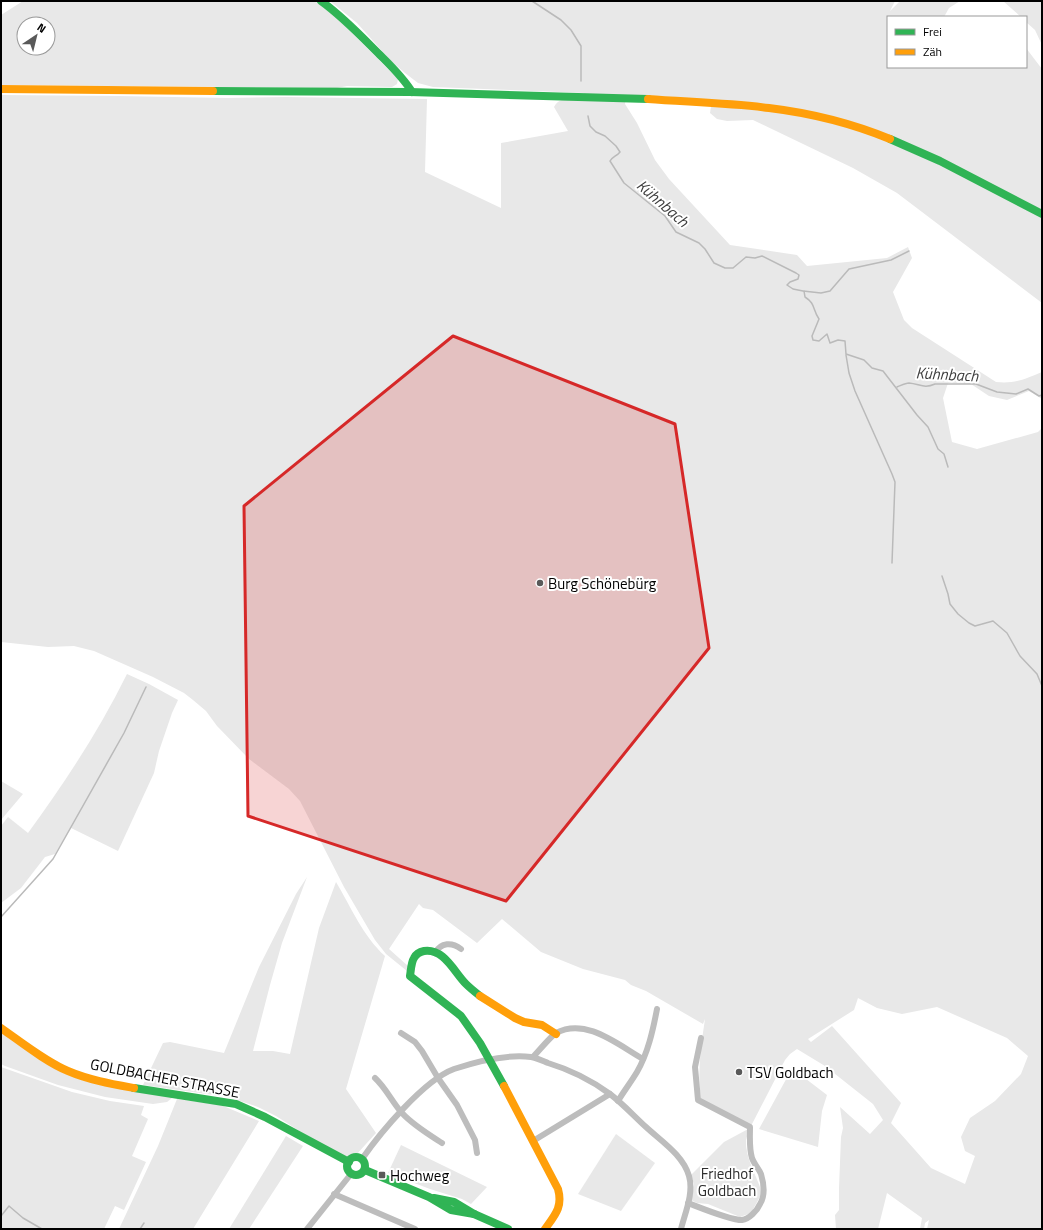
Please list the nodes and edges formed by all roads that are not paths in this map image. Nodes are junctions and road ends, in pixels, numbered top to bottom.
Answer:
1 (321, 1) edge
2 (1, 89) edge
3 (412, 92) junction
4 (1042, 214) edge
5 (461, 949) dead end
6 (435, 953) junction
7 (657, 1009) dead end
8 (1, 1028) edge
9 (402, 1033) dead end
10 (556, 1034) junction
11 (701, 1038) dead end
12 (533, 1057) junction
13 (490, 1059) junction
14 (643, 1059) junction
15 (375, 1078) dead end
16 (438, 1078) junction
17 (610, 1094) junction
18 (618, 1101) junction
19 (401, 1112) junction
20 (533, 1141) junction
21 (442, 1143) dead end
22 (477, 1153) dead end
23 (362, 1159) junction
24 (348, 1162) junction
25 (365, 1170) junction
26 (351, 1174) junction
27 (334, 1194) junction
28 (688, 1203) junction
29 (307, 1229) edge
30 (415, 1229) edge
31 (508, 1229) edge
32 (545, 1229) edge
33 (681, 1229) edge

1 - 3 street
2 - 3 street
3 - 4 street
5 - 6 street
6 - 10 street
6 - 13 street
7 - 14 street
8 - 24 street, GOLDBACHER STRASSE
9 - 16 street
10 - 12 street
10 - 14 street
11 - 28 street
12 - 13 street
12 - 17 street
13 - 16 street
13 - 20 street
14 - 18 street
15 - 19 street
16 - 19 street
16 - 22 street
17 - 18 street
17 - 20 street
18 - 28 street
19 - 21 street
19 - 23 street
20 - 32 street
23 - 24 street
23 - 25 street
24 - 26 street
25 - 26 street
25 - 31 street
26 - 27 street
27 - 29 street
27 - 30 street
28 - 33 street

